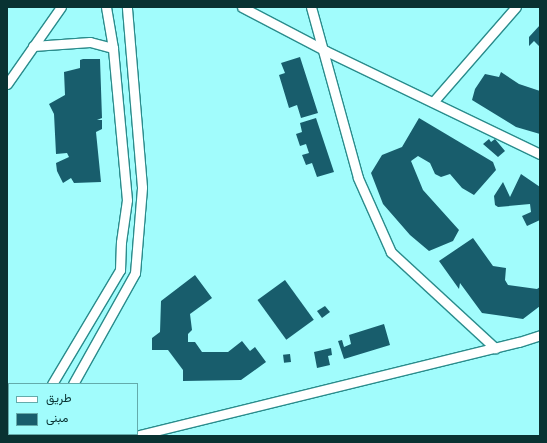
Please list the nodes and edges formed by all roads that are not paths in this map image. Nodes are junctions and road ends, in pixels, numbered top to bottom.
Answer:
1 (61, 7) edge
2 (106, 7) edge
3 (127, 7) edge
4 (242, 7) edge
5 (311, 7) edge
6 (516, 7) edge
7 (33, 46) junction
8 (114, 48) junction
9 (324, 50) junction
10 (7, 84) edge
11 (433, 102) junction
12 (540, 154) edge
13 (540, 335) edge
14 (495, 348) junction
15 (53, 383) edge
16 (74, 383) edge
17 (136, 436) edge

1 - 7 street
2 - 8 street
3 - 16 street
4 - 9 street
5 - 9 street
6 - 11 street
7 - 8 street
7 - 10 street
8 - 15 street
9 - 11 street
9 - 14 street
11 - 12 street
13 - 14 street
14 - 17 street

